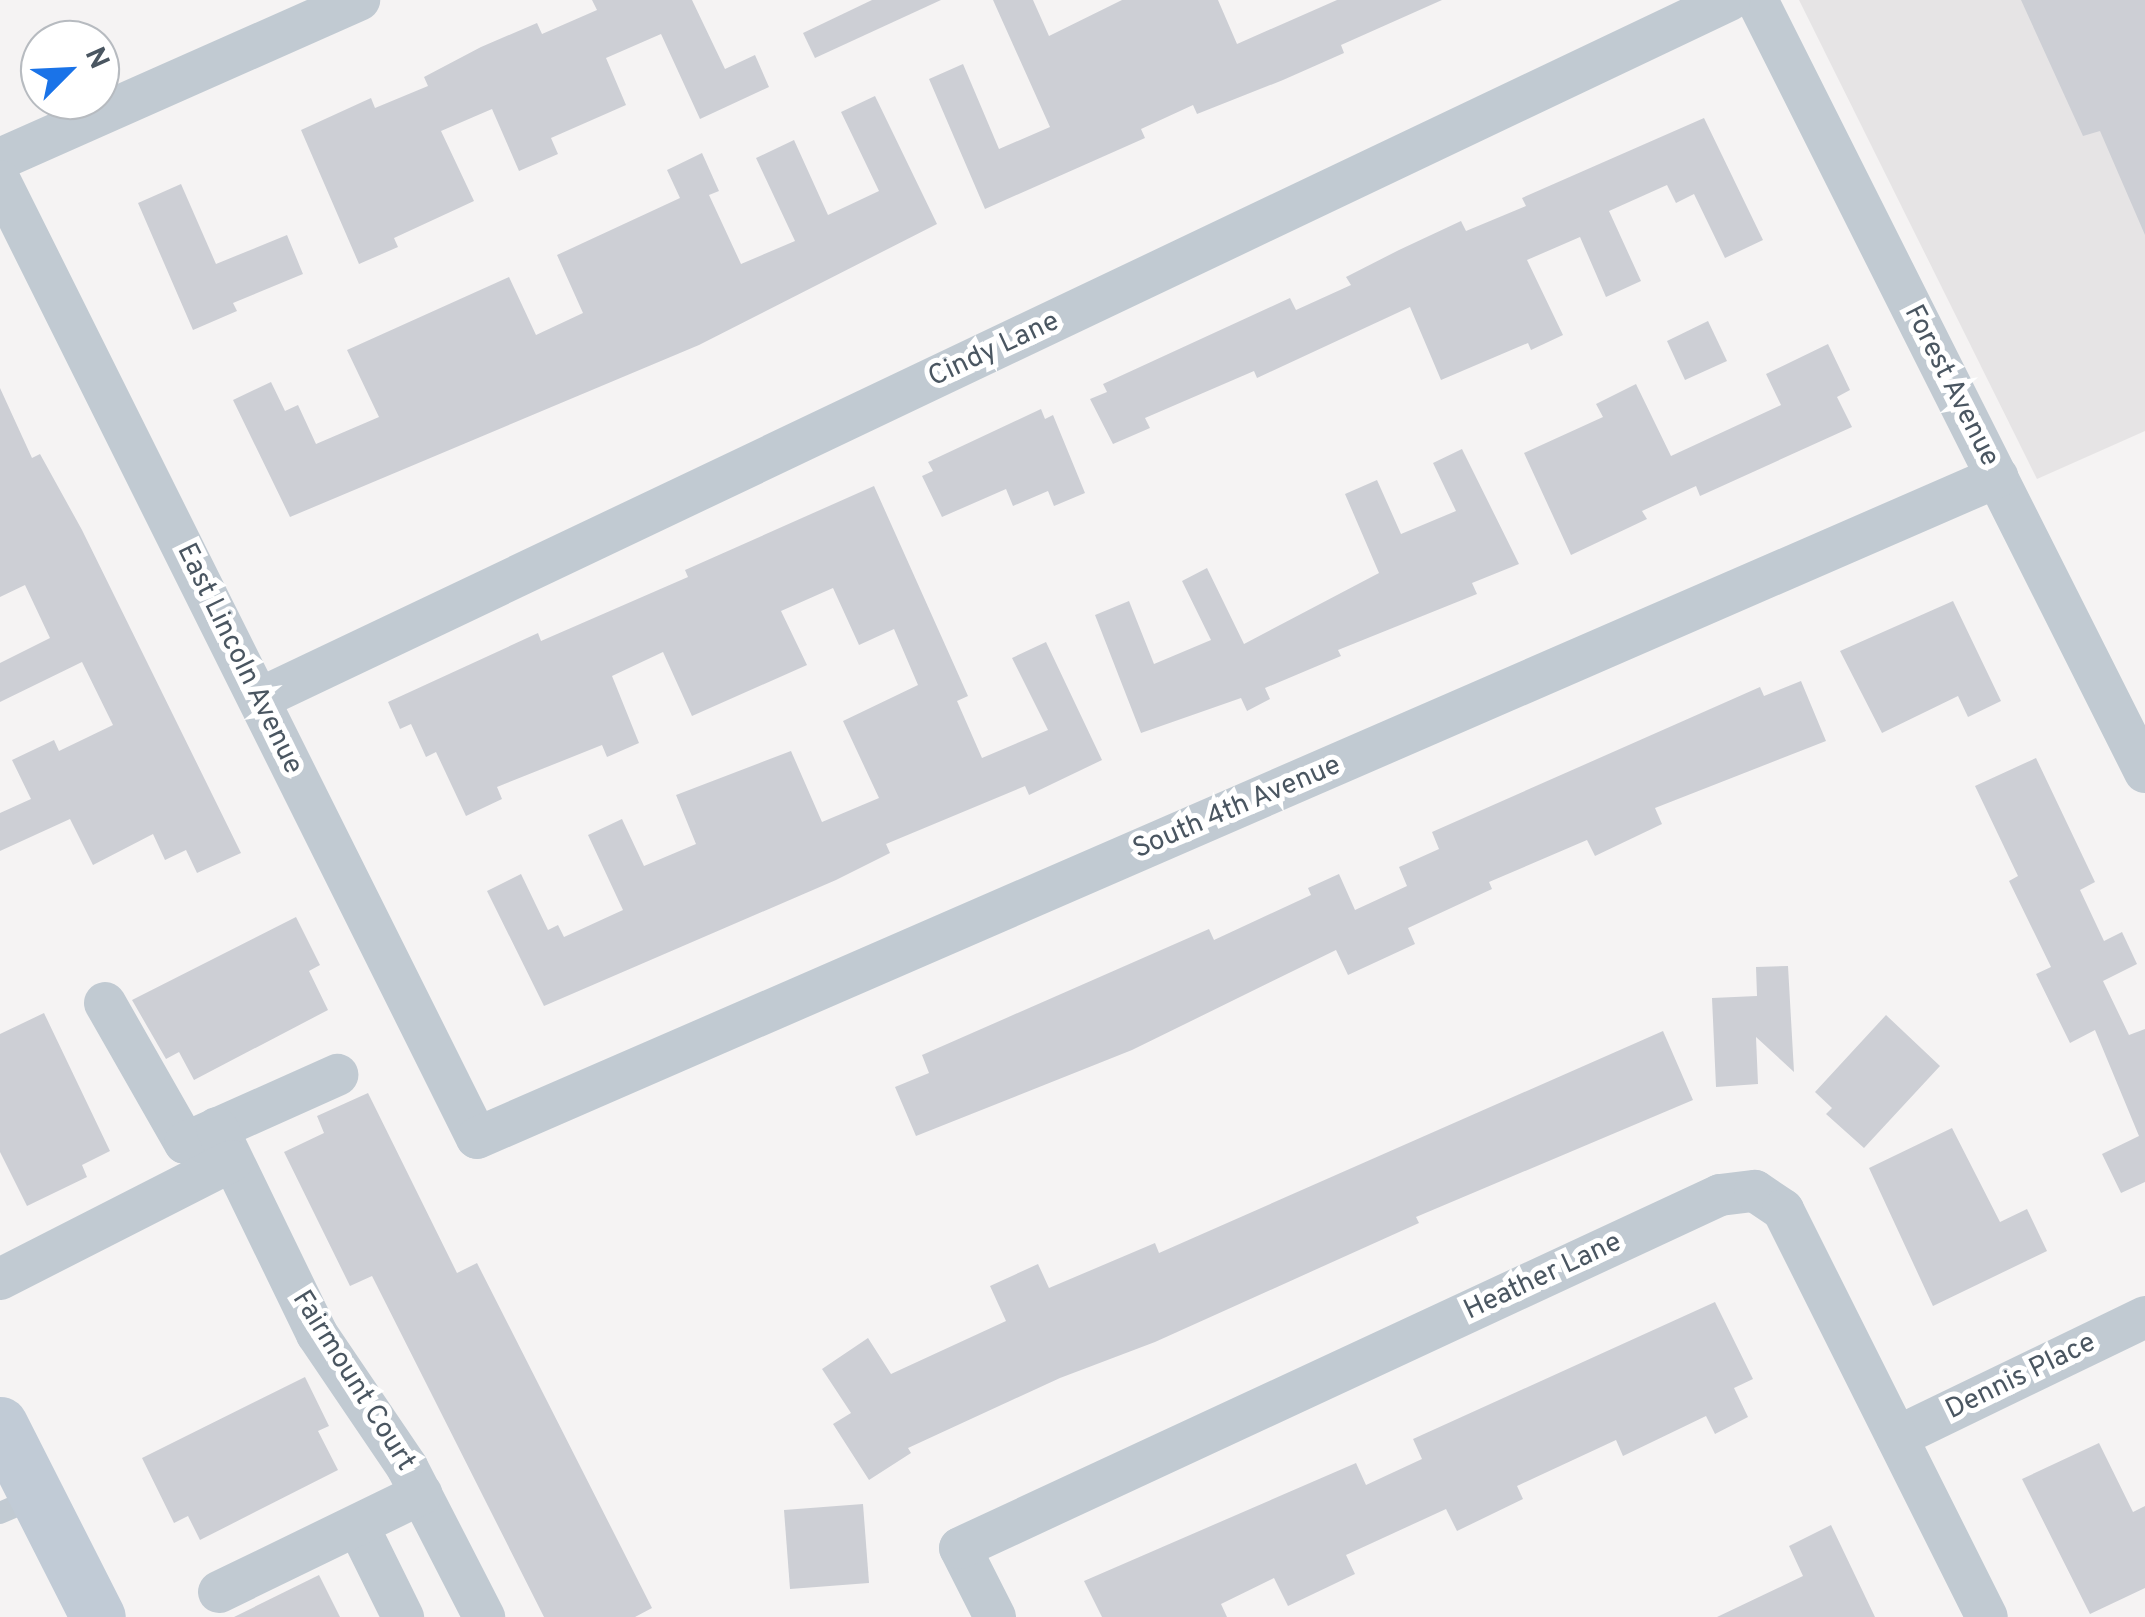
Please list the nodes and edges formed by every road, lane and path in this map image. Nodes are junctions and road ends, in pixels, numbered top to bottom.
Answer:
1 (359, 0) edge
2 (1729, 0) edge
3 (1757, 0) edge
4 (0, 160) edge
5 (0, 181) edge
6 (1997, 477) junction
7 (258, 700) junction
8 (2133, 720) edge
9 (2145, 772) edge
10 (105, 1003) dead end
11 (337, 1074) dead end
12 (477, 1138) joint
13 (224, 1145) junction
14 (0, 1279) edge
15 (2145, 1318) edge
16 (0, 1424) edge
17 (1897, 1438) junction
18 (422, 1494) junction
19 (18, 1505) edge
20 (358, 1526) junction
21 (219, 1592) dead end
22 (98, 1617) edge
23 (403, 1617) edge
24 (484, 1617) edge
25 (995, 1617) edge
26 (1986, 1617) edge

1 - 4 street
2 - 7 street, Cindy Lane
3 - 6 street, Forest Avenue
5 - 7 street, East Lincoln Avenue
6 - 8 street, Forest Avenue
6 - 12 street, South 4th Avenue
7 - 12 street, East Lincoln Avenue
8 - 9 street, Forest Avenue
10 - 13 street
11 - 13 street
13 - 14 street
13 - 18 street, Fairmount Court
15 - 17 street, Dennis Place
16 - 19 main road
17 - 25 street, Heather Lane
17 - 26 street, Heather Lane
18 - 20 street, Fairmount Court
18 - 24 street, Fairmount Court
19 - 22 main road
20 - 21 street, Fairmount Court
20 - 23 street

